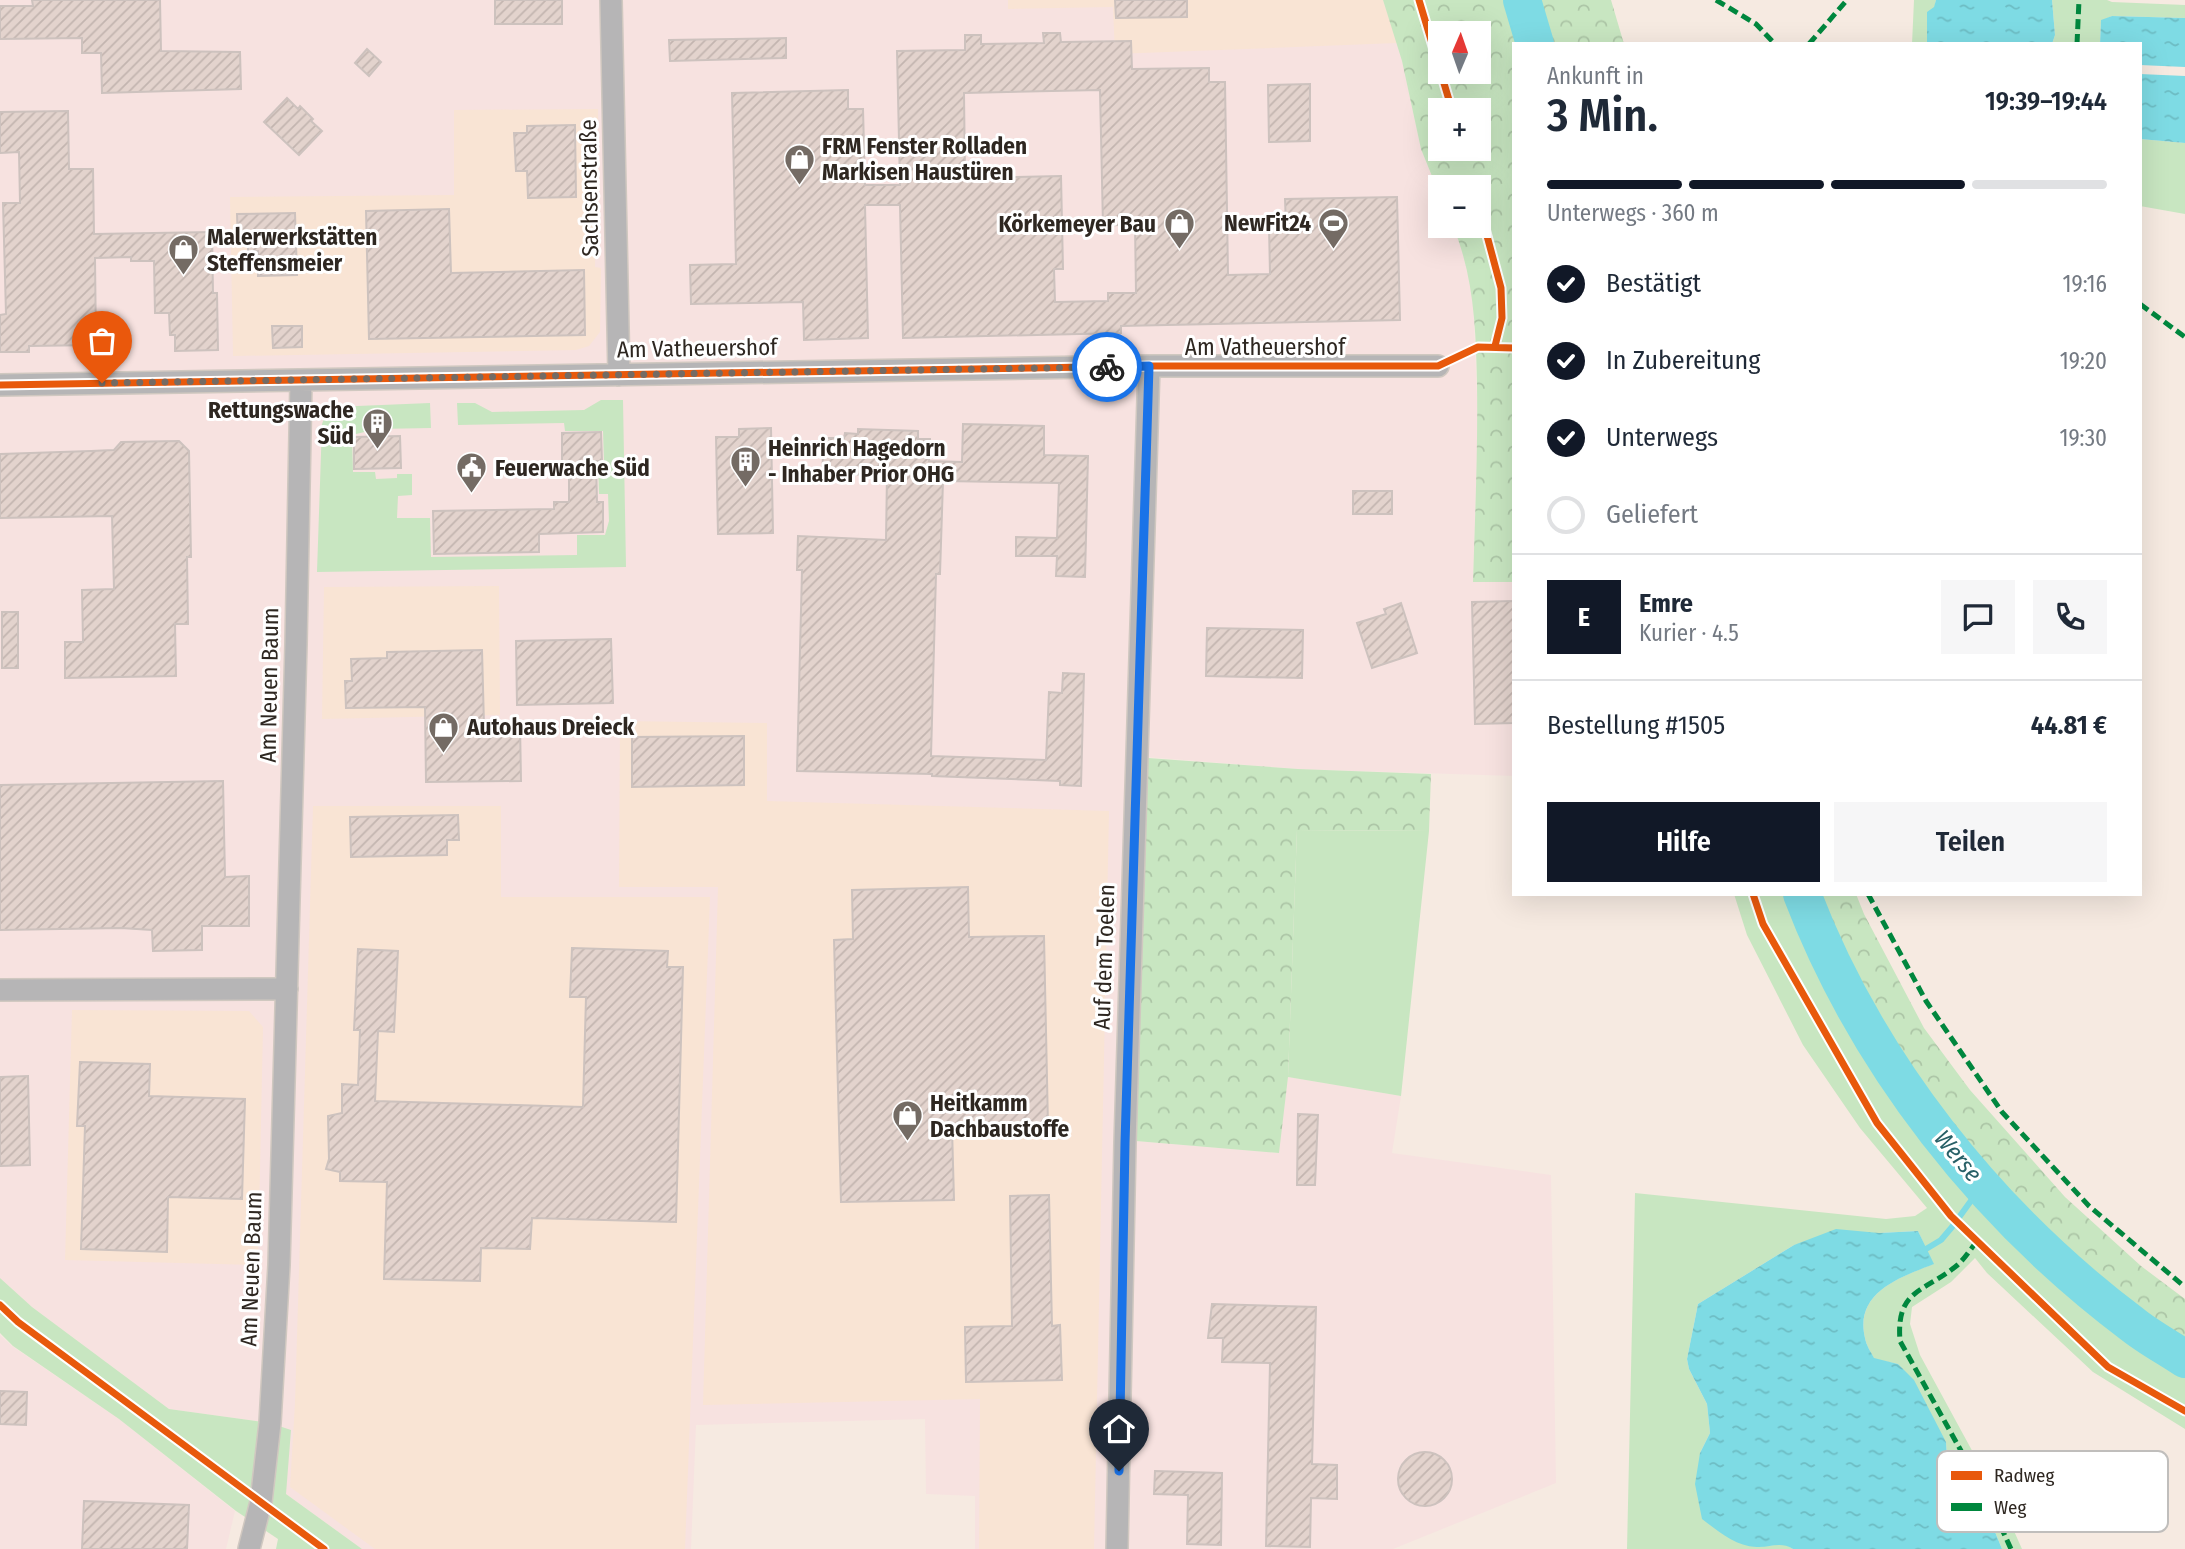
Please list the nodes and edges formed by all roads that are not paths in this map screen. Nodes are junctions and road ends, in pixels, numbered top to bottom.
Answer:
1 (611, 0) edge
2 (1149, 366) junction
3 (1438, 366) dead end
4 (619, 375) junction
5 (301, 381) junction
6 (0, 385) edge
7 (287, 989) junction
8 (0, 990) edge
9 (249, 1549) edge
10 (1117, 1549) edge

1 - 4 street, Sachsenstraße
2 - 3 street, Am Vatheuershof
2 - 4 street, Am Vatheuershof
2 - 10 street, Auf dem Toelen
4 - 5 street, Am Vatheuershof
5 - 6 street, Am Vatheuershof
5 - 7 street, Am Neuen Baum
7 - 8 street
7 - 9 street, Am Neuen Baum

